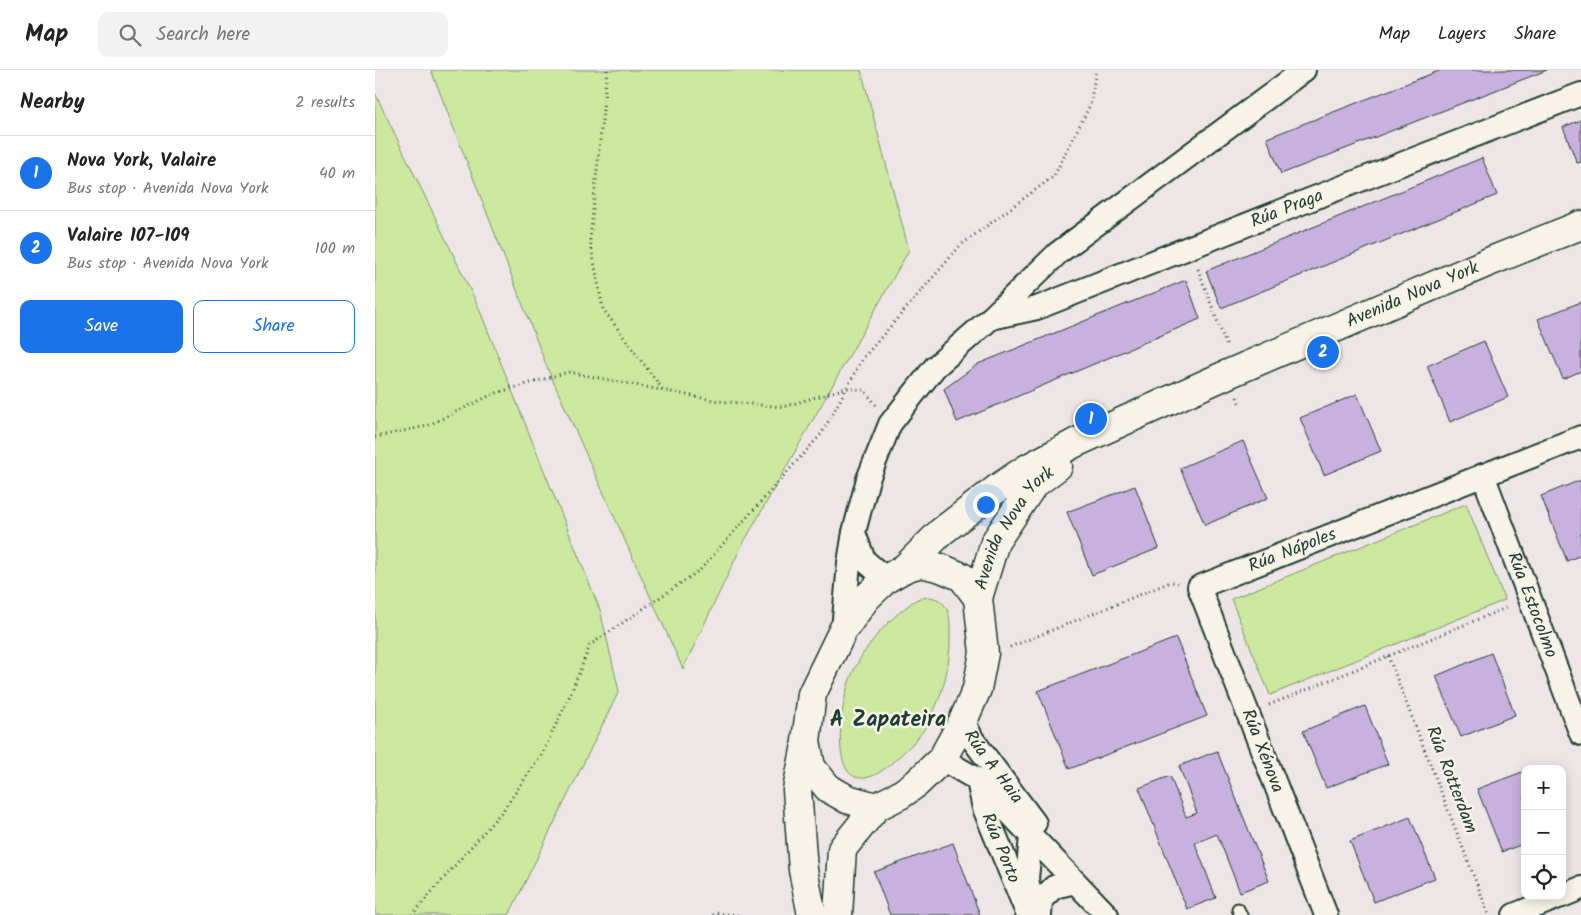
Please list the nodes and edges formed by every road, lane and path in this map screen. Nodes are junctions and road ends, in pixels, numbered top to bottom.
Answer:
1 (607, 70) edge
2 (1096, 70) edge
3 (1304, 70) edge
4 (1581, 94) edge
5 (1581, 225) edge
6 (1189, 248) junction
7 (991, 318) junction
8 (1227, 374) junction
9 (846, 388) junction
10 (663, 390) junction
11 (890, 424) junction
12 (1109, 428) junction
13 (375, 437) edge
14 (1581, 437) edge
15 (1483, 475) junction
16 (854, 532) junction
17 (896, 573) junction
18 (1199, 586) junction
19 (978, 598) junction
20 (1529, 598) junction
21 (843, 630) junction
22 (1002, 650) dead end
23 (1387, 656) junction
24 (1248, 713) junction
25 (963, 721) junction
26 (1581, 734) edge
27 (807, 741) junction
28 (942, 758) junction
29 (978, 780) junction
30 (876, 807) junction
31 (1027, 811) junction
32 (1031, 836) junction
33 (1075, 882) junction
34 (1581, 888) edge
35 (1566, 894) edge
36 (1551, 900) edge
37 (412, 915) edge
38 (713, 915) edge
39 (738, 915) edge
40 (811, 915) edge
41 (838, 915) edge
42 (1028, 915) edge
43 (1034, 915) edge
44 (1041, 915) edge
45 (1107, 915) edge
46 (1326, 915) edge
47 (1489, 915) edge
48 (1515, 915) edge

1 - 10 path
2 - 9 path
3 - 7 street
4 - 6 street, Rúa Praga
5 - 8 street, Avenida Nova York
6 - 7 street, Rúa Praga
6 - 8 path
7 - 11 street
8 - 12 street, Avenida Nova York
9 - 10 path
9 - 11 path
9 - 37 path
10 - 13 path
11 - 16 street
12 - 17 street, Avenida Nova York
12 - 19 street, Avenida Nova York
14 - 15 street, Rúa Nápoles
15 - 18 street, Rúa Nápoles
15 - 20 street, Rúa Estocolmo
16 - 17 street
16 - 21 street
17 - 19 street
17 - 21 street, Avenida Nova York
18 - 22 path
18 - 24 street, Rúa Xénova
19 - 25 street
20 - 23 path
20 - 26 street, Rúa Estocolmo
21 - 27 street, Avenida Nova York
23 - 24 path
23 - 47 path, Rúa Rotterdam
24 - 46 street, Rúa Xénova
25 - 28 street
25 - 31 street, Rúa A Haia
27 - 30 street
27 - 40 street
28 - 29 street, Rúa A Haia
28 - 30 street
29 - 32 street, Rúa A Haia
29 - 42 street, Rúa Porto
30 - 41 street
31 - 32 street, Rúa A Haia
31 - 33 street, Rúa A Haia
32 - 33 street, Rúa A Haia
32 - 43 street, Rúa Porto
33 - 44 street
33 - 45 street, Rúa A Haia
34 - 35 street
36 - 48 street
38 - 39 path

